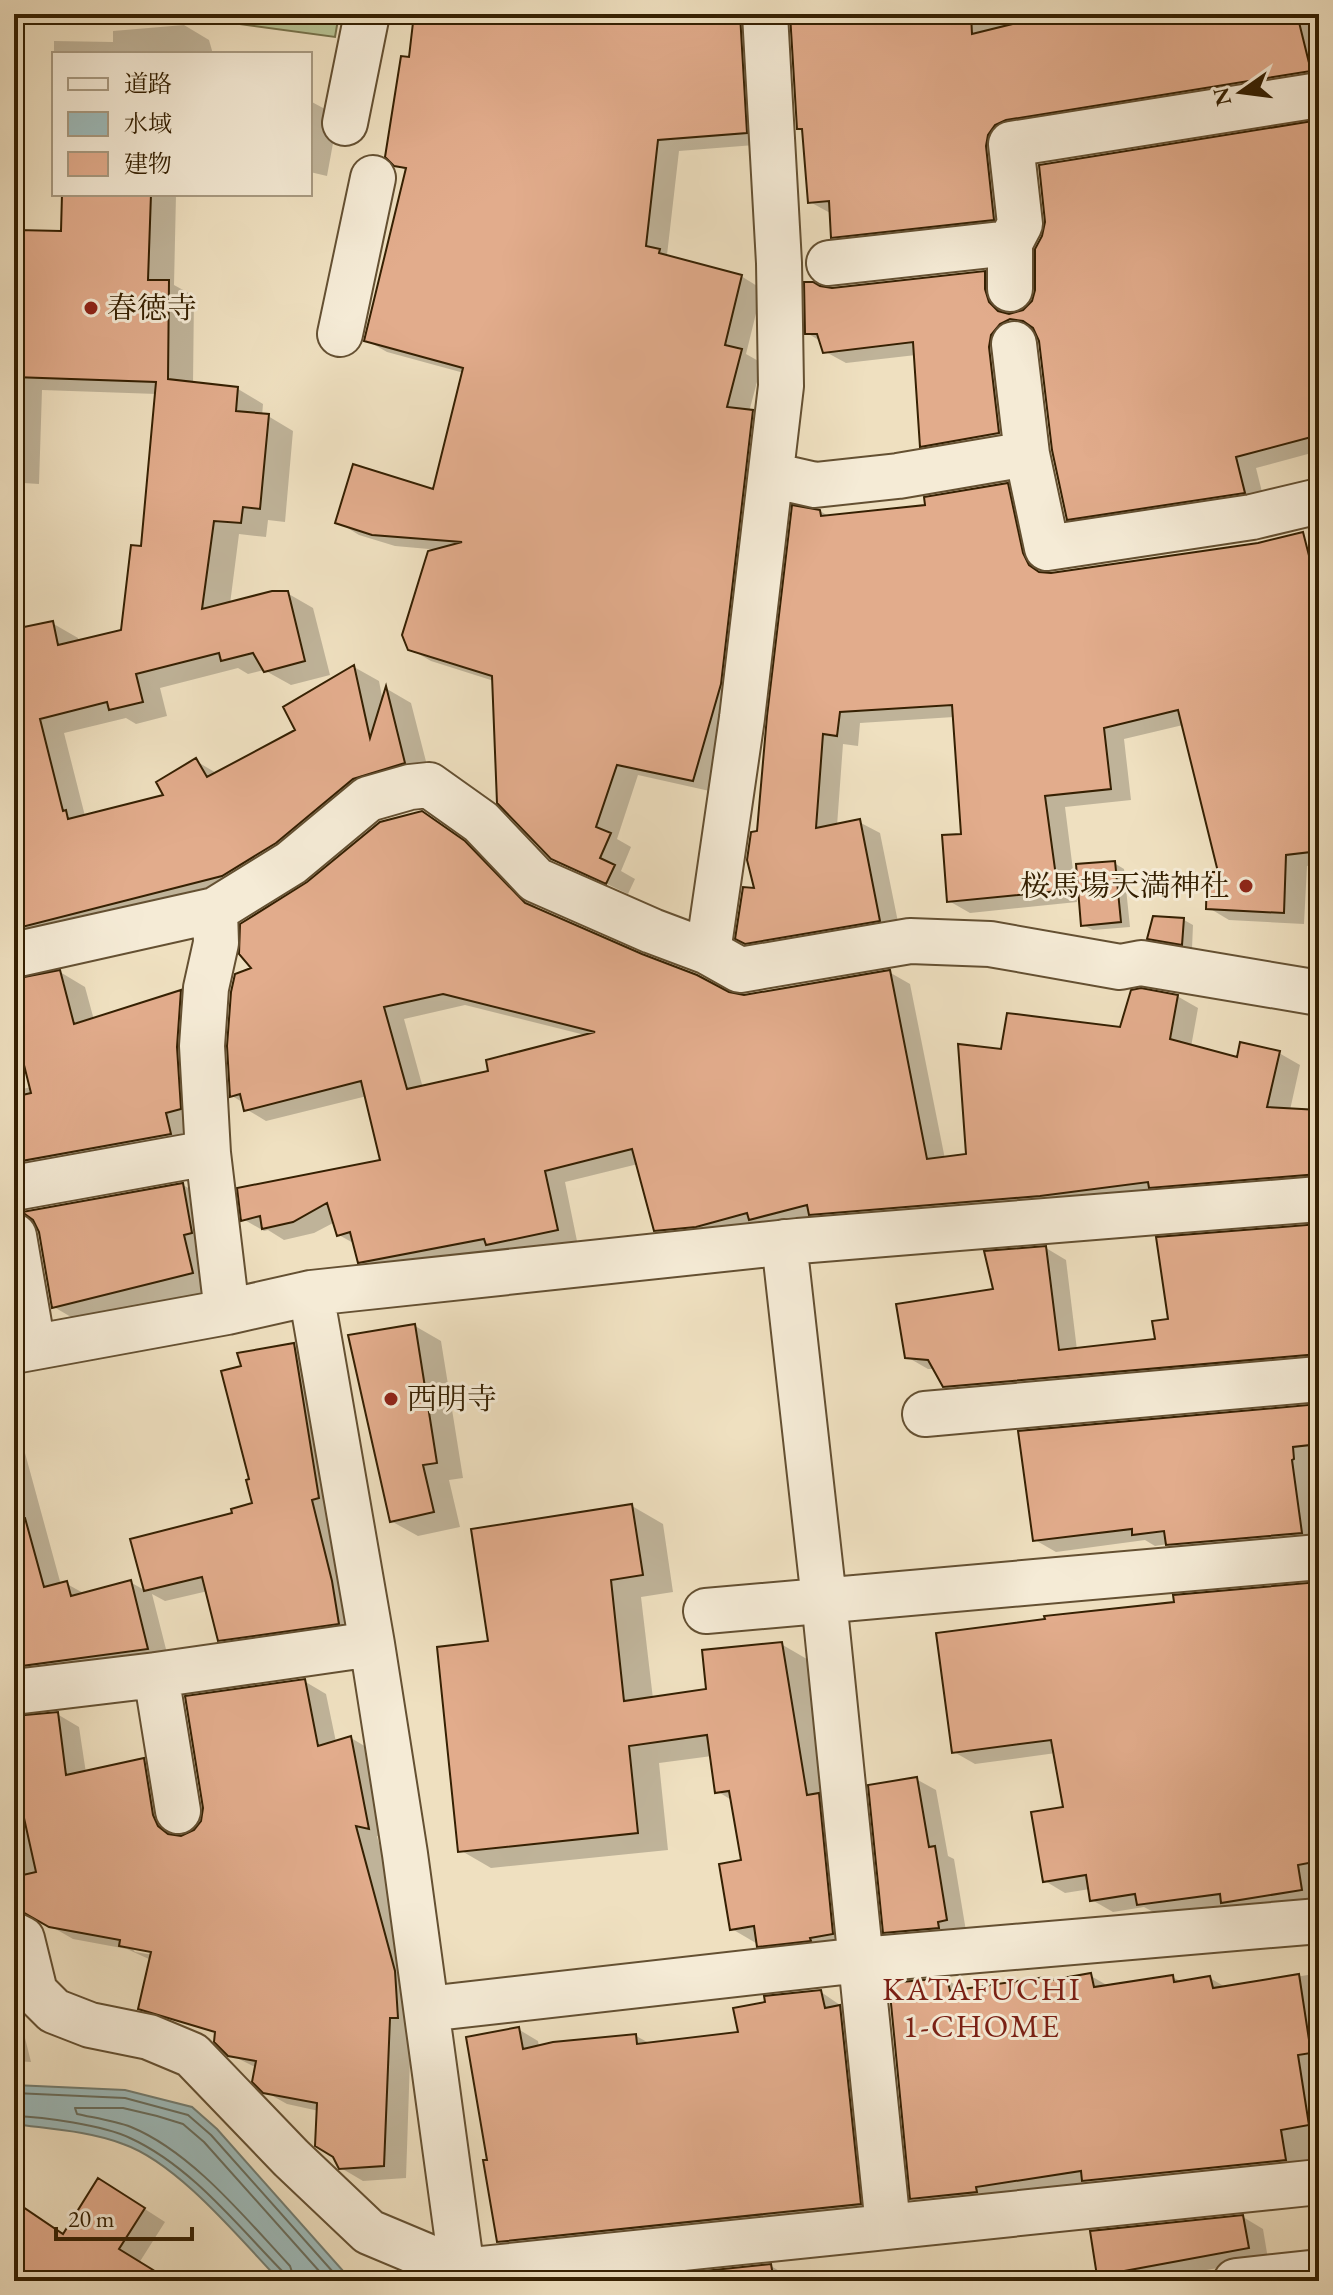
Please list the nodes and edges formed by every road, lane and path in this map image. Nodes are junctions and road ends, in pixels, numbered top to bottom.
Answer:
1 (367, 14) edge
2 (765, 14) edge
3 (1319, 95) edge
4 (345, 123) dead end
5 (373, 178) dead end
6 (1010, 243) junction
7 (829, 263) dead end
8 (1010, 289) dead end
9 (340, 334) dead end
10 (1014, 344) dead end
11 (1027, 454) junction
12 (771, 475) junction
13 (1319, 501) edge
14 (215, 910) junction
15 (708, 952) junction
16 (14, 955) edge
17 (1319, 993) edge
18 (208, 1153) junction
19 (14, 1188) edge
20 (1319, 1199) edge
21 (14, 1236) edge
22 (784, 1242) junction
23 (311, 1293) junction
24 (227, 1312) junction
25 (24, 1349) edge
26 (1319, 1379) edge
27 (925, 1414) dead end
28 (1319, 1557) edge
29 (824, 1600) junction
30 (706, 1611) dead end
31 (372, 1644) junction
32 (156, 1675) junction
33 (14, 1692) edge
34 (178, 1811) dead end
35 (1319, 1921) edge
36 (14, 1935) edge
37 (861, 1960) junction
38 (427, 2009) junction
39 (1319, 2182) edge
40 (888, 2226) junction
41 (1319, 2272) edge
42 (470, 2276) edge
43 (1236, 2281) edge

1 - 4 street
2 - 12 street
3 - 6 street
5 - 9 street
6 - 7 street
6 - 8 street
10 - 11 street
11 - 12 street
11 - 13 street
12 - 15 street
14 - 15 street
14 - 16 street
14 - 18 street
15 - 17 street
18 - 19 street
18 - 24 street
20 - 22 street
21 - 25 street
22 - 23 street
22 - 29 street
23 - 24 street
23 - 31 street
24 - 25 street
26 - 27 street
28 - 29 street
29 - 30 street
29 - 37 street
31 - 32 street
31 - 38 street
32 - 33 street
32 - 34 street
35 - 37 street
36 - 42 street
37 - 38 street
37 - 40 street
38 - 42 street
39 - 40 street
40 - 42 street
41 - 43 street

